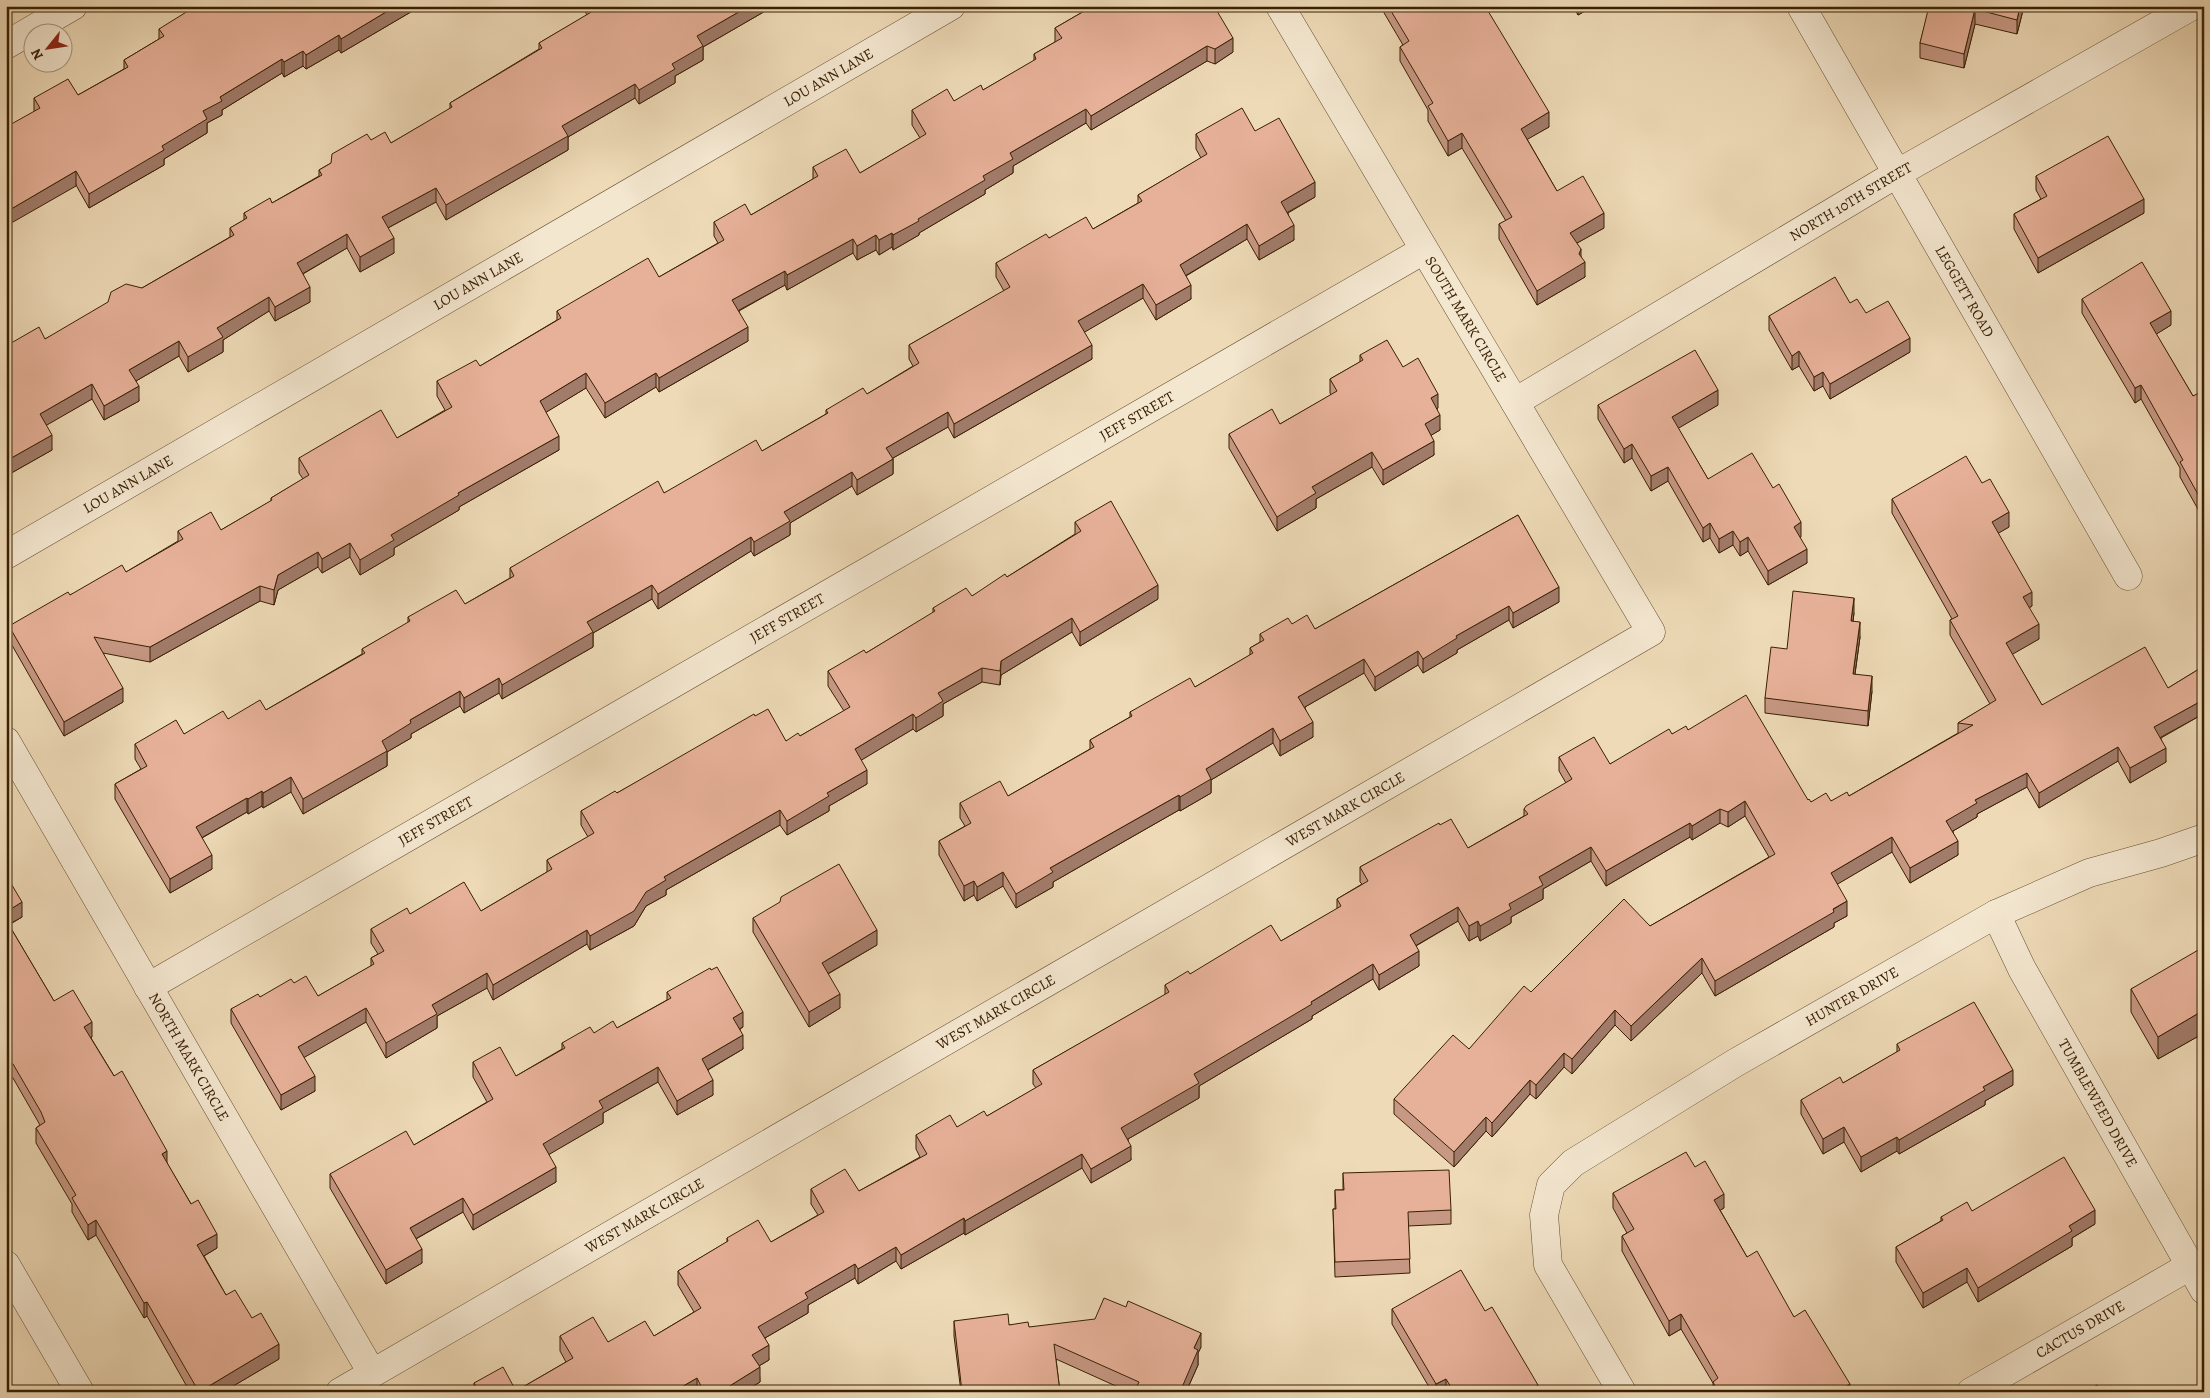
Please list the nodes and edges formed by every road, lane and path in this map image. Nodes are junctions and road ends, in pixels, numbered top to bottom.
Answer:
1 (73, 6) edge
2 (951, 6) edge
3 (1280, 6) edge
4 (1801, 6) edge
5 (2192, 6) edge
6 (6, 45) edge
7 (1898, 173) junction
8 (1424, 250) junction
9 (1515, 402) junction
10 (6, 555) edge
11 (2128, 576) dead end
12 (1651, 632) joint
13 (6, 742) edge
14 (2204, 838) edge
15 (1996, 914) junction
16 (148, 987) junction
17 (6, 1265) edge
18 (2190, 1266) junction
19 (2204, 1290) edge
20 (372, 1374) junction
21 (80, 1392) edge
22 (340, 1392) edge
23 (1622, 1392) edge
24 (1971, 1392) edge

1 - 6 street
2 - 10 street, LOU ANN LANE
3 - 8 street, SOUTH MARK CIRCLE
4 - 7 street, LEGGETT ROAD
5 - 7 street, NORTH 10TH STREET
7 - 9 street, NORTH 10TH STREET
7 - 11 street, LEGGETT ROAD
8 - 9 street, SOUTH MARK CIRCLE
8 - 16 street, JEFF STREET
9 - 12 street, SOUTH MARK CIRCLE
12 - 20 street, WEST MARK CIRCLE
13 - 16 street, NORTH MARK CIRCLE
14 - 15 street, HUNTER DRIVE
15 - 18 street, TUMBLEWEED DRIVE
15 - 23 street, HUNTER DRIVE
16 - 20 street, NORTH MARK CIRCLE
17 - 21 street
18 - 19 street, TUMBLEWEED DRIVE
18 - 24 street, CACTUS DRIVE
20 - 22 street, WEST MARK CIRCLE

